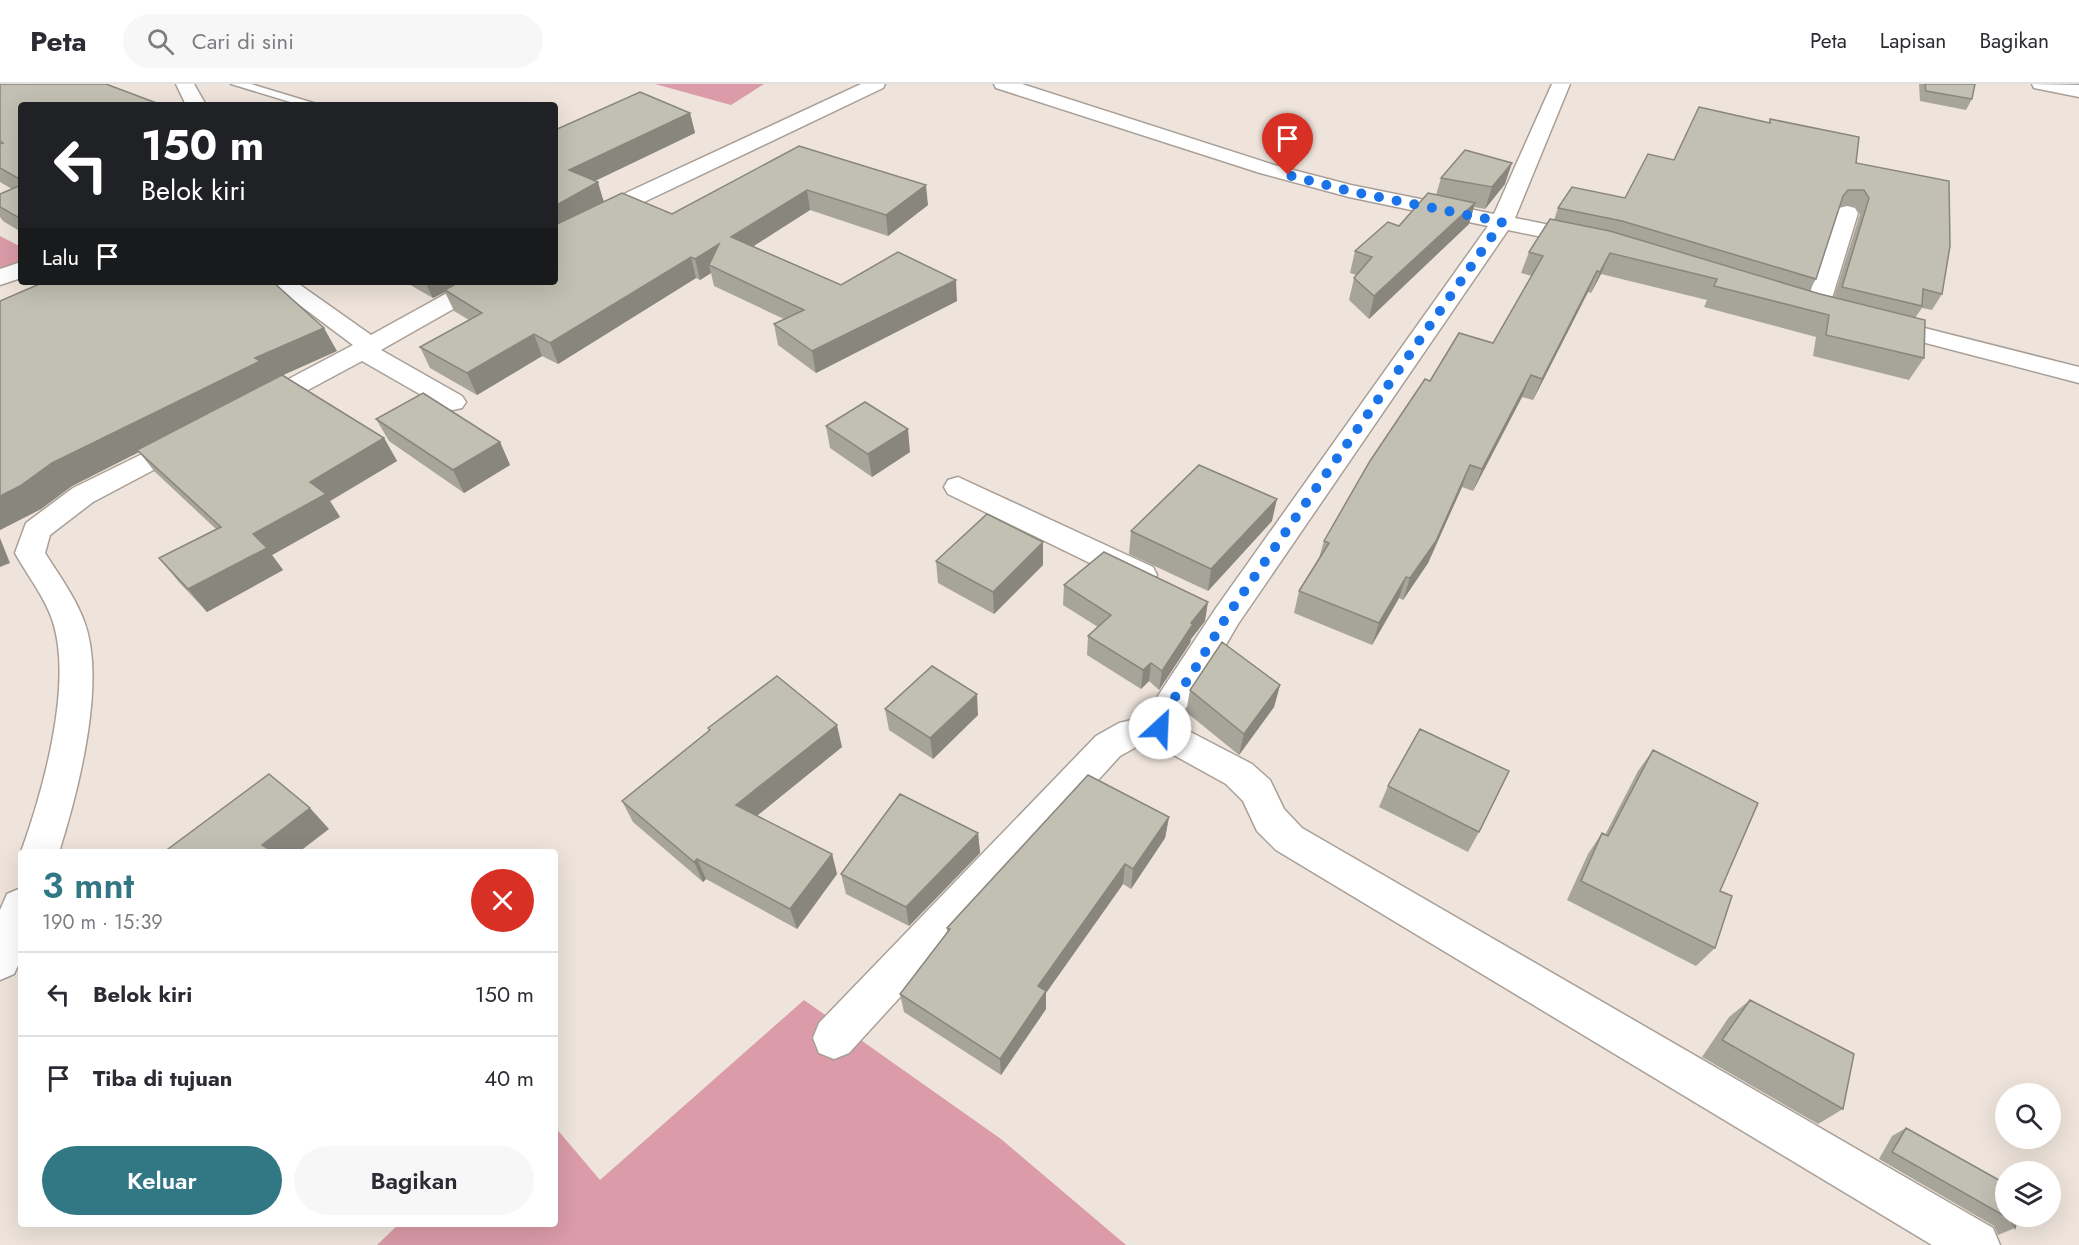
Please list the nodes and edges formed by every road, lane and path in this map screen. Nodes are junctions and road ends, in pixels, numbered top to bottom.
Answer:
1 (185, 84) edge
2 (237, 84) edge
3 (876, 84) edge
4 (1003, 84) edge
5 (1561, 84) edge
6 (2041, 84) edge
7 (2079, 91) edge
8 (194, 102) edge
9 (303, 102) edge
10 (1847, 213) dead end
11 (1502, 222) junction
12 (558, 240) edge
13 (1607, 244) edge
14 (18, 270) edge
15 (0, 278) edge
16 (284, 285) edge
17 (479, 285) edge
18 (367, 348) junction
19 (2079, 375) edge
20 (453, 402) dead end
21 (236, 418) edge
22 (206, 432) edge
23 (958, 487) dead end
24 (1163, 585) edge
25 (1160, 728) junction
26 (41, 849) edge
27 (18, 914) edge
28 (0, 960) edge
29 (834, 1038) dead end
30 (1976, 1245) edge

1 - 8 street
2 - 9 lane
3 - 12 street
4 - 11 street
5 - 11 street
6 - 7 street
10 - 19 street
11 - 13 street
11 - 25 street
14 - 15 street
16 - 18 street
17 - 18 street
18 - 20 street
18 - 21 street
22 - 26 street
23 - 24 street
25 - 29 street
25 - 30 street
27 - 28 street

